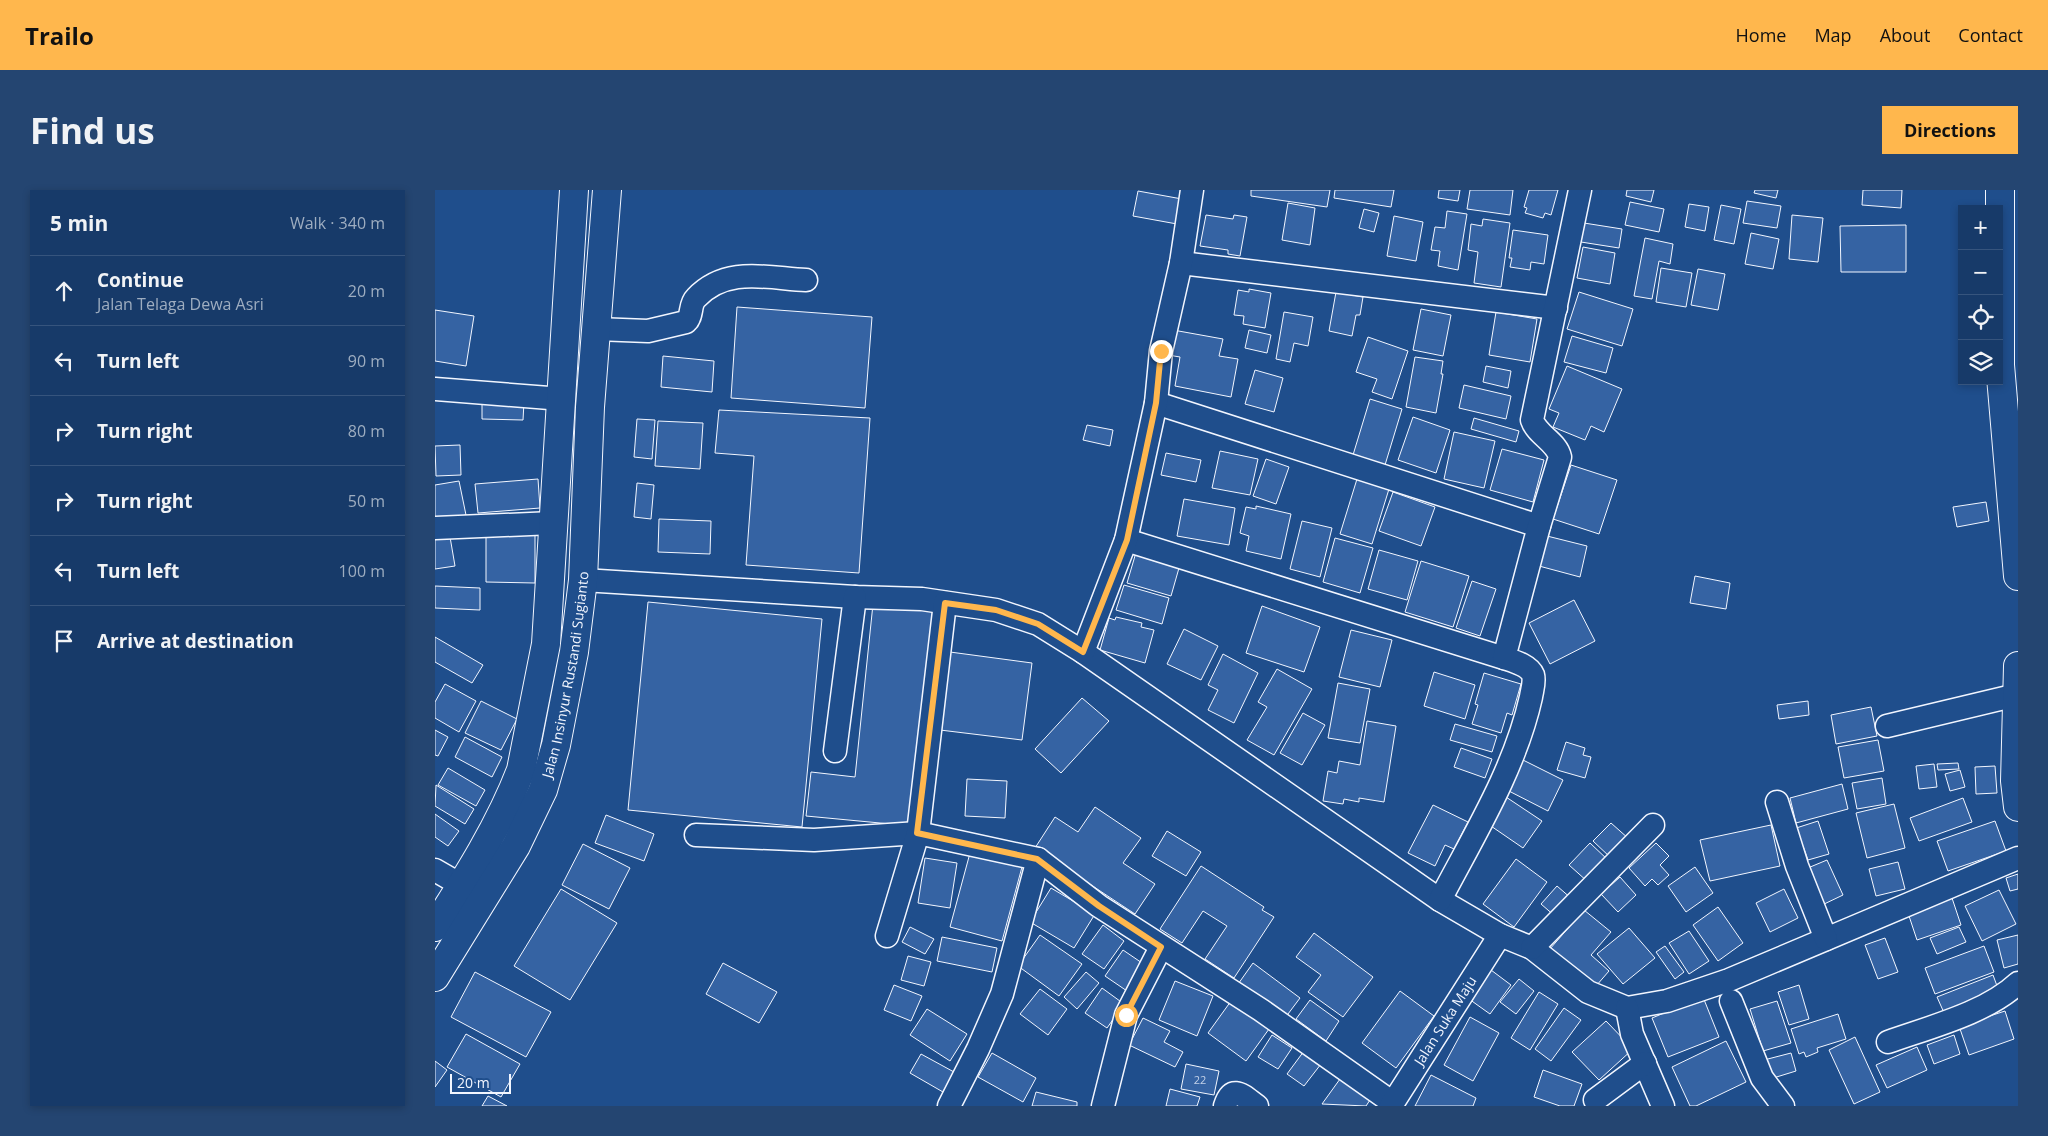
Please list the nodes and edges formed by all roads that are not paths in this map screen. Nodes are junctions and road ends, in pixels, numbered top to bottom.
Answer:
1 (574, 190) edge
2 (607, 190) edge
3 (1192, 190) edge
4 (1580, 190) edge
5 (2000, 190) edge
6 (1181, 263) junction
7 (806, 280) dead end
8 (1556, 308) junction
9 (566, 328) junction
10 (596, 329) junction
11 (435, 389) edge
12 (562, 399) junction
13 (1156, 403) junction
14 (553, 522) junction
15 (1539, 526) junction
16 (435, 528) edge
17 (1127, 540) junction
18 (2018, 576) edge
19 (583, 580) junction
20 (855, 598) junction
21 (945, 603) junction
22 (1083, 652) junction
23 (1504, 658) junction
24 (2018, 666) edge
25 (2017, 696) edge
26 (1887, 726) dead end
27 (835, 751) dead end
28 (1777, 802) dead end
29 (2018, 807) edge
30 (1653, 825) dead end
31 (917, 833) junction
32 (696, 835) dead end
33 (2018, 858) edge
34 (1037, 859) junction
35 (435, 870) edge
36 (1440, 900) junction
37 (449, 908) edge
38 (1499, 935) junction
39 (887, 936) dead end
40 (1826, 939) junction
41 (1161, 947) junction
42 (1532, 948) junction
43 (435, 977) edge
44 (2018, 983) edge
45 (1731, 1001) dead end
46 (1627, 1008) junction
47 (1889, 1042) dead end
48 (1645, 1063) junction
49 (1595, 1100) dead end
50 (1392, 1104) edge
51 (949, 1106) edge
52 (1103, 1106) edge
53 (1225, 1106) edge
54 (1257, 1106) edge
55 (1663, 1106) edge
56 (1783, 1106) edge

1 - 9 main road
2 - 10 main road, Jalan Insinyur Rustandi Sugianto
3 - 6 street
4 - 8 street
5 - 18 main road
6 - 8 street
6 - 13 street
7 - 10 street
8 - 15 street
9 - 10 main road
9 - 12 main road
10 - 19 main road, Jalan Insinyur Rustandi Sugianto
11 - 12 street
12 - 14 main road
13 - 15 street
13 - 17 street
14 - 16 street
14 - 37 main road
15 - 23 street
17 - 22 street
17 - 23 street
19 - 20 street
19 - 37 main road, Jalan Insinyur Rustandi Sugianto
20 - 21 street
20 - 27 street
21 - 22 street
21 - 31 street
22 - 36 street
23 - 36 street
24 - 25 main road
25 - 26 street
25 - 29 main road
28 - 40 street
30 - 42 street
31 - 32 street
31 - 34 street
31 - 39 street
33 - 40 street
34 - 41 street
34 - 51 street
35 - 37 street
36 - 38 street
37 - 43 main road
38 - 42 street
38 - 50 street, Jalan Suka Maju
40 - 46 street
41 - 50 street
41 - 52 street
42 - 46 street
44 - 47 street
45 - 56 street
46 - 48 street
48 - 49 street
48 - 55 street
53 - 54 street

